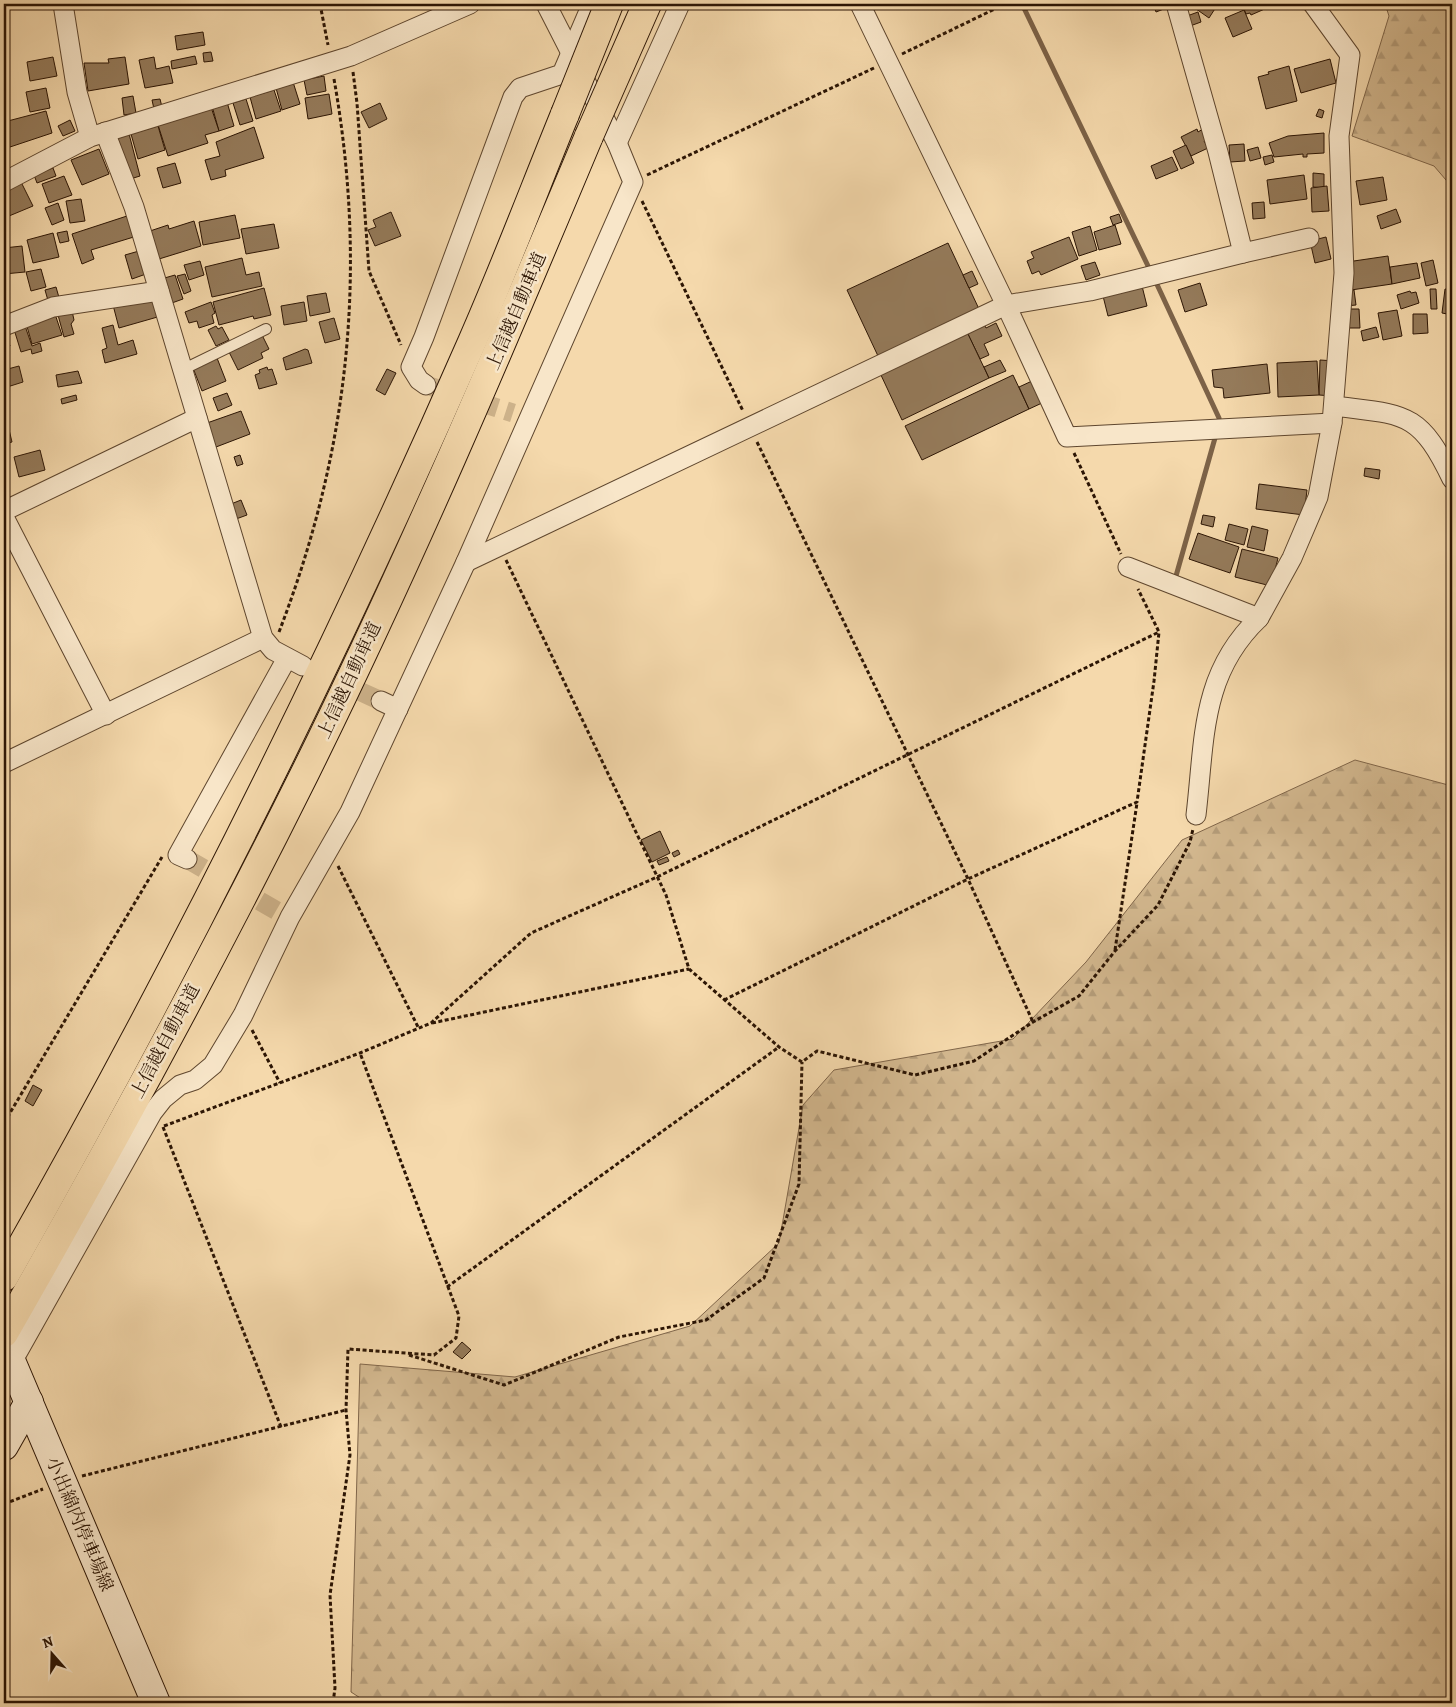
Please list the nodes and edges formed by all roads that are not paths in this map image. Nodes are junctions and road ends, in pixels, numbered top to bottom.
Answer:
1 (63, 4) edge
2 (470, 4) edge
3 (546, 4) edge
4 (592, 4) edge
5 (609, 4) edge
6 (647, 4) edge
7 (680, 4) edge
8 (860, 4) edge
9 (1176, 4) edge
10 (1313, 4) edge
11 (571, 55) junction
12 (97, 135) junction
13 (618, 143) junction
14 (4, 182) edge
15 (1309, 238) dead end
16 (1242, 253) junction
17 (159, 291) junction
18 (1006, 306) junction
19 (4, 326) edge
20 (266, 330) dead end
21 (182, 370) junction
22 (426, 384) tunnel mouth
23 (1333, 414) junction
24 (197, 418) junction
25 (1452, 479) edge
26 (4, 511) edge
27 (4, 517) edge
28 (466, 562) junction
29 (1128, 567) road end
30 (1259, 618) junction
31 (263, 638) junction
32 (381, 701) tunnel mouth
33 (398, 709) junction
34 (106, 715) junction
35 (4, 763) edge
36 (1196, 815) road end
37 (187, 859) dead end
38 (4, 1277) edge
39 (4, 1333) edge
40 (8, 1353) edge
41 (29, 1402) junction
42 (4, 1446) edge
43 (156, 1703) edge

1 - 12 street
2 - 12 street
3 - 11 street
4 - 11 street
5 - 38 highway, 上信越自動車道, bridge
6 - 39 highway, 上信越自動車道, bridge
7 - 13 street
8 - 18 street
9 - 16 street
10 - 23 street
11 - 13 street
11 - 22 street
12 - 14 street
12 - 17 street
13 - 28 street
15 - 16 street
16 - 18 street
17 - 19 street
17 - 21 street
18 - 23 street
18 - 28 street
20 - 21 lane
21 - 24 street
23 - 25 street
23 - 30 street
24 - 26 street
24 - 31 street
27 - 34 street
28 - 33 street
29 - 30 street
30 - 36 street
31 - 34 street
31 - 37 street
32 - 33 street
33 - 40 street
34 - 35 street
40 - 41 main road, 小出綿内停車場線
41 - 42 main road
41 - 43 main road, 小出綿内停車場線

